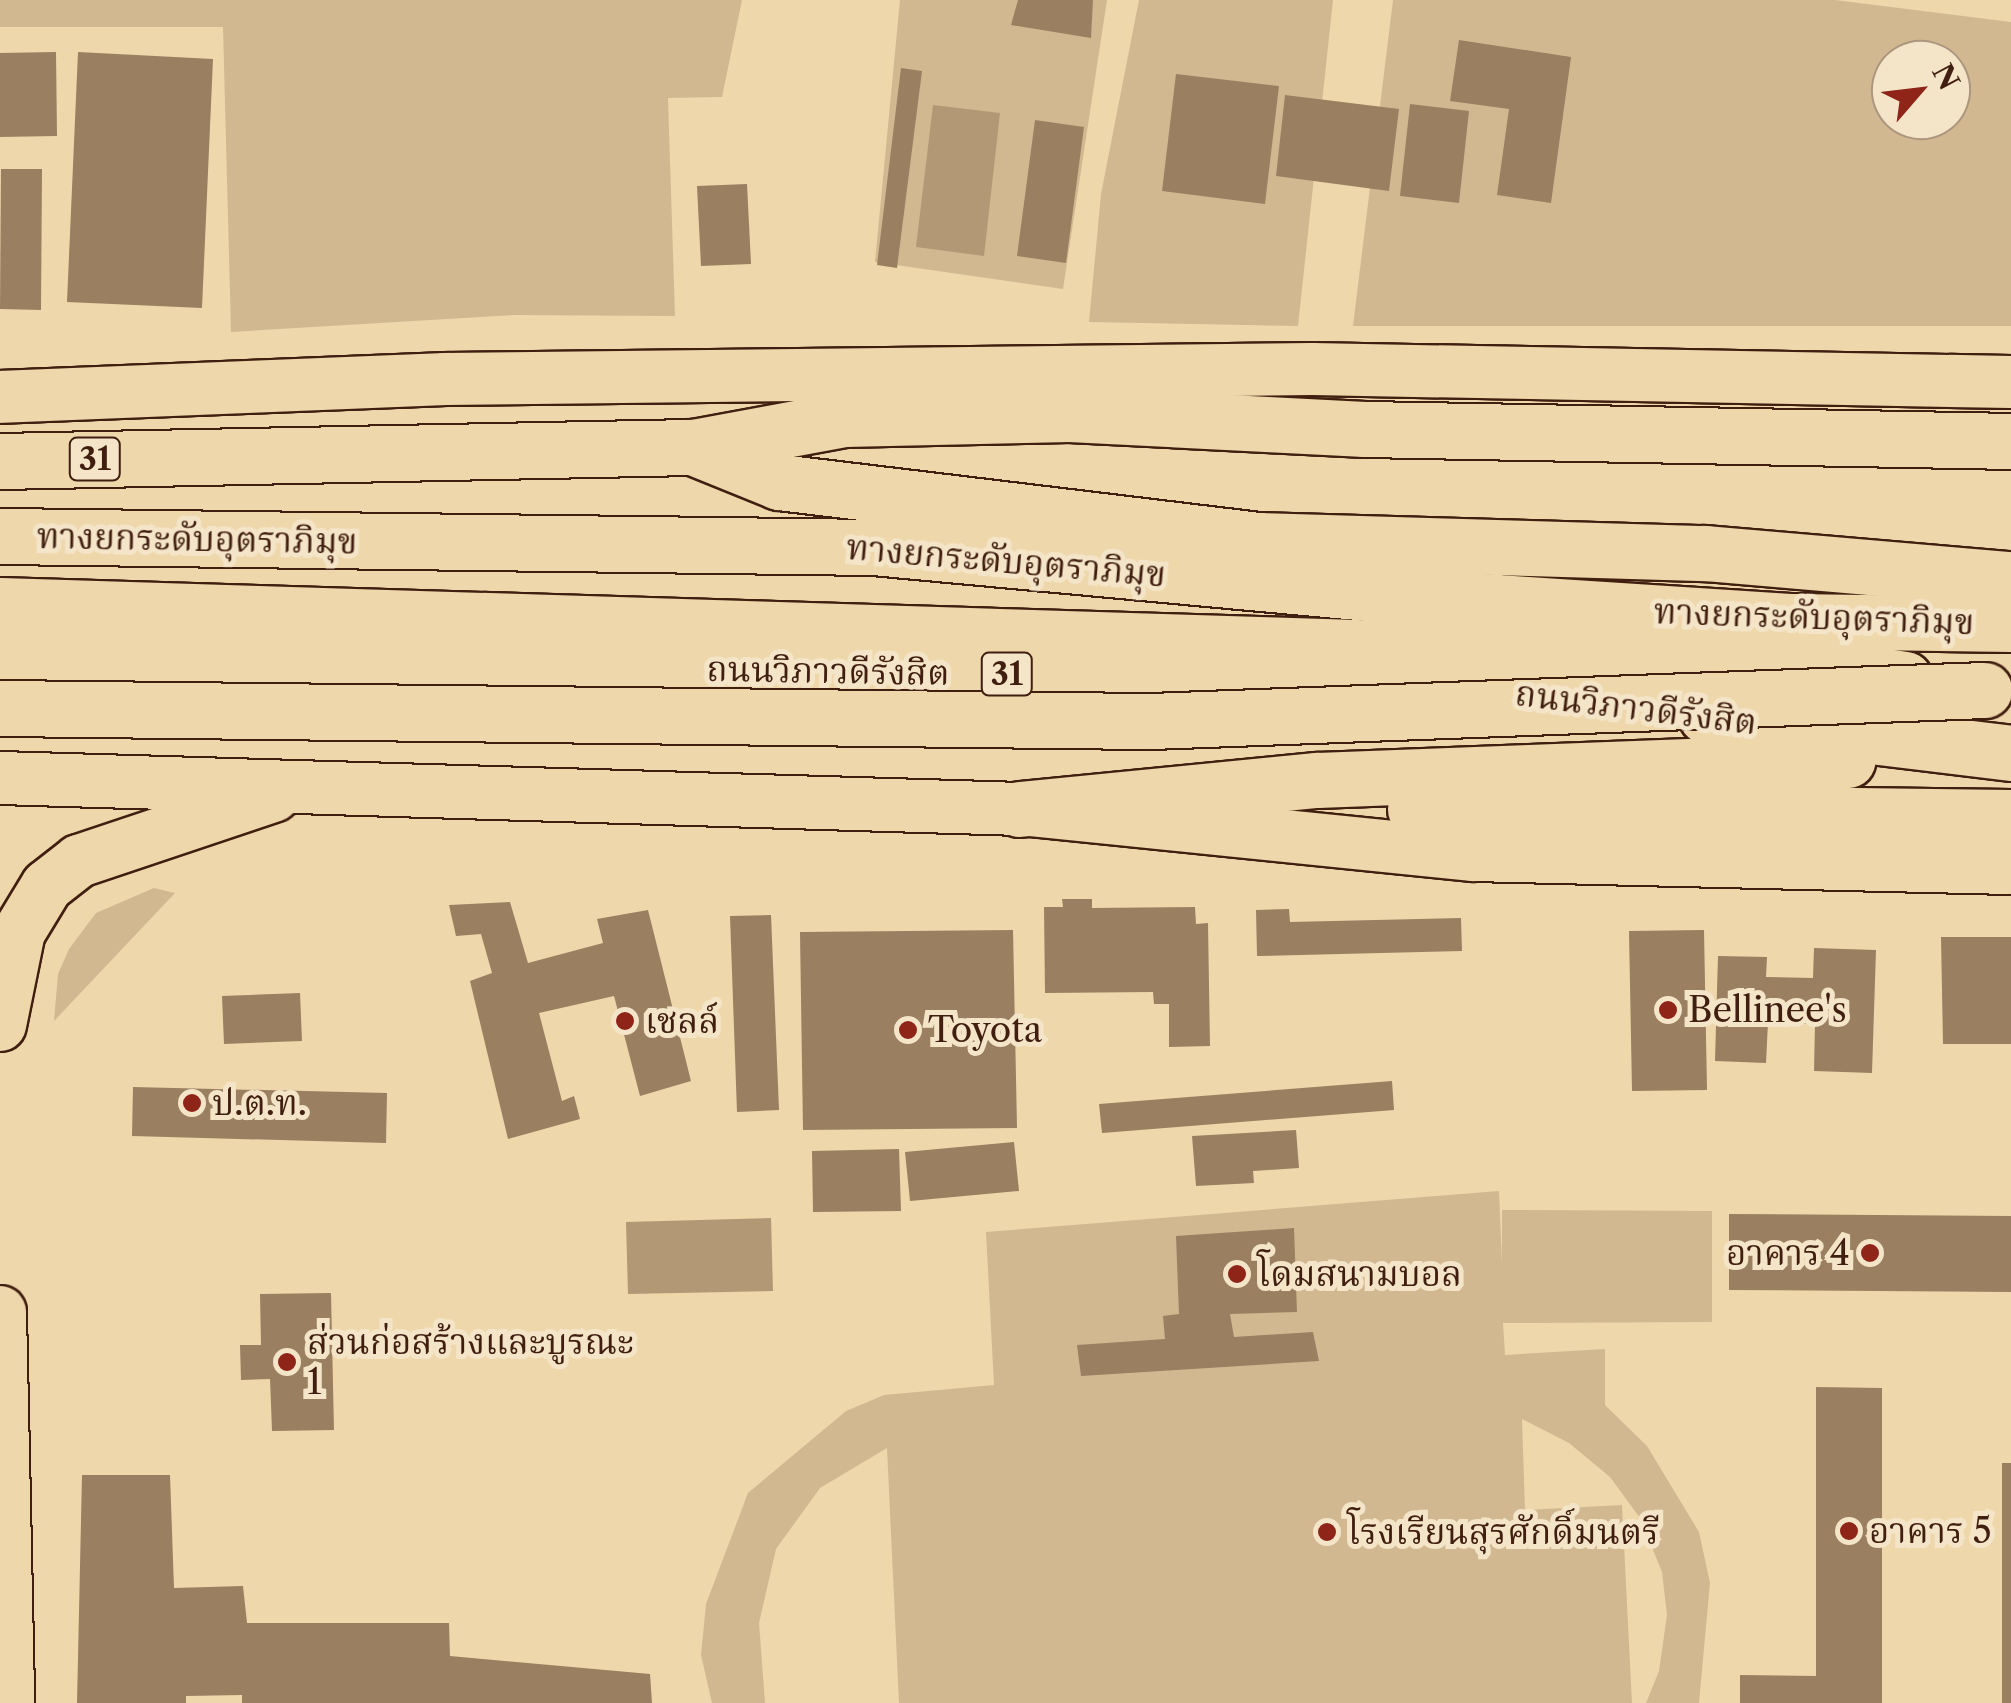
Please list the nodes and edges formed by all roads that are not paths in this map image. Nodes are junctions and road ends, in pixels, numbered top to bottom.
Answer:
1 (2011, 382) edge
2 (0, 397) edge
3 (2011, 441) edge
4 (693, 447) junction
5 (0, 461) edge
6 (0, 536) edge
7 (2011, 579) edge
8 (0, 605) edge
9 (2011, 624) edge
10 (0, 653) edge
11 (1997, 691) edge
12 (0, 708) edge
13 (2011, 754) edge
14 (0, 778) edge
15 (313, 783) junction
16 (1172, 798) junction
17 (1020, 809) junction
18 (2011, 817) edge
19 (2011, 868) edge
20 (0, 1024) edge
21 (0, 1312) edge
22 (8, 1703) edge

1 - 2 main road, 31
3 - 4 highway, 31
4 - 5 highway, 31
4 - 7 highway
6 - 9 highway, ทางยกระดับอุตราภิมุข / 31
8 - 11 highway, ทางยกระดับอุตราภิมุข / 31, bridge
10 - 13 highway, ถนนวิภาวดีรังสิต / 31
11 - 12 highway, bridge
13 - 16 highway
14 - 15 main road
15 - 17 main road
15 - 20 main road
16 - 17 highway
16 - 18 highway
17 - 19 main road
21 - 22 main road

